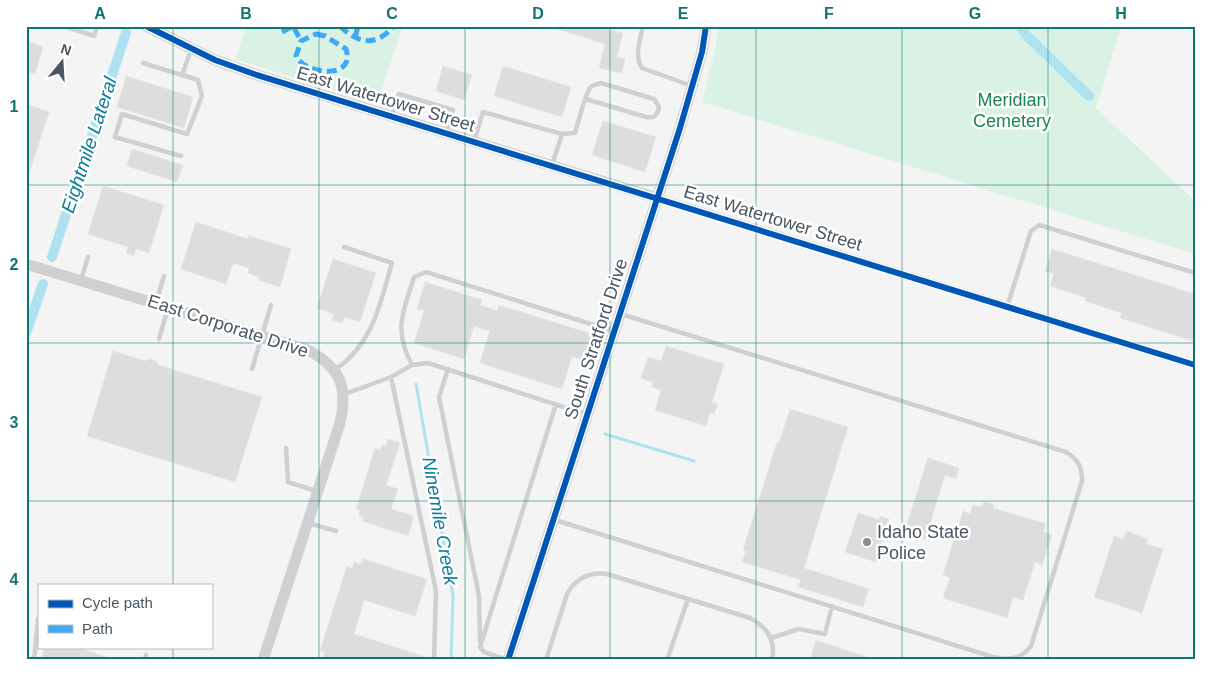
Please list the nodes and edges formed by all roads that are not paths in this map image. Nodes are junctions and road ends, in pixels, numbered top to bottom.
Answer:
1 (64, 26) edge
2 (97, 26) edge
3 (146, 26) edge
4 (643, 26) edge
5 (706, 26) edge
6 (192, 49) junction
7 (143, 63) dead end
8 (182, 75) junction
9 (693, 86) junction
10 (586, 99) junction
11 (392, 117) junction
12 (446, 133) junction
13 (562, 134) junction
14 (474, 142) junction
15 (181, 156) dead end
16 (552, 166) junction
17 (657, 198) junction
18 (344, 247) dead end
19 (88, 257) dead end
20 (26, 264) edge
21 (1195, 273) edge
22 (164, 276) dead end
23 (80, 281) junction
24 (156, 303) junction
25 (271, 305) dead end
26 (169, 306) junction
27 (1007, 307) junction
28 (620, 314) junction
29 (614, 331) junction
30 (262, 335) junction
31 (159, 339) dead end
32 (412, 365) junction
33 (1195, 365) edge
34 (252, 369) dead end
35 (448, 369) junction
36 (334, 370) junction
37 (391, 378) junction
38 (343, 394) junction
39 (556, 404) junction
40 (588, 415) junction
41 (286, 448) dead end
42 (318, 491) junction
43 (553, 519) junction
44 (308, 522) junction
45 (336, 531) dead end
46 (688, 599) junction
47 (832, 606) junction
48 (38, 619) dead end
49 (770, 638) junction
50 (480, 647) junction
51 (34, 660) edge
52 (263, 660) edge
53 (434, 660) edge
54 (507, 660) edge
55 (546, 660) edge
56 (668, 660) edge
57 (772, 660) edge

1 - 2 lane
3 - 6 street, East Watertower Street
4 - 9 lane
5 - 9 street, South Stratford Drive
6 - 8 lane
6 - 11 street, East Watertower Street
7 - 8 lane
8 - 15 lane
9 - 17 street, South Stratford Drive
10 - 10 lane
10 - 13 lane
11 - 12 street, East Watertower Street
11 - 12 lane
12 - 14 street, East Watertower Street
13 - 14 lane
13 - 16 lane
14 - 16 street, East Watertower Street
16 - 17 street, East Watertower Street
17 - 27 street, East Watertower Street
17 - 28 street, South Stratford Drive
18 - 36 lane
19 - 23 lane
20 - 23 street, East Corporate Drive
21 - 27 lane
22 - 24 lane
23 - 24 street, East Corporate Drive
24 - 26 street, East Corporate Drive
25 - 30 lane
26 - 30 street, East Corporate Drive
26 - 31 lane
27 - 33 street, East Watertower Street
28 - 29 street, South Stratford Drive
28 - 47 lane
29 - 32 lane
29 - 40 street, South Stratford Drive
30 - 34 lane
30 - 36 street, East Corporate Drive
32 - 35 lane
32 - 37 lane
35 - 39 lane
35 - 50 lane
36 - 38 street, East Corporate Drive
37 - 38 lane
37 - 53 lane
38 - 42 street, East Corporate Drive
39 - 40 lane
39 - 50 lane
40 - 43 street, South Stratford Drive
41 - 42 lane
42 - 44 street, East Corporate Drive
43 - 47 lane
43 - 54 street, South Stratford Drive
44 - 45 lane
44 - 52 street, East Corporate Drive
46 - 49 lane
46 - 55 lane
46 - 56 lane
47 - 49 lane
48 - 51 lane
49 - 57 lane
50 - 54 lane

